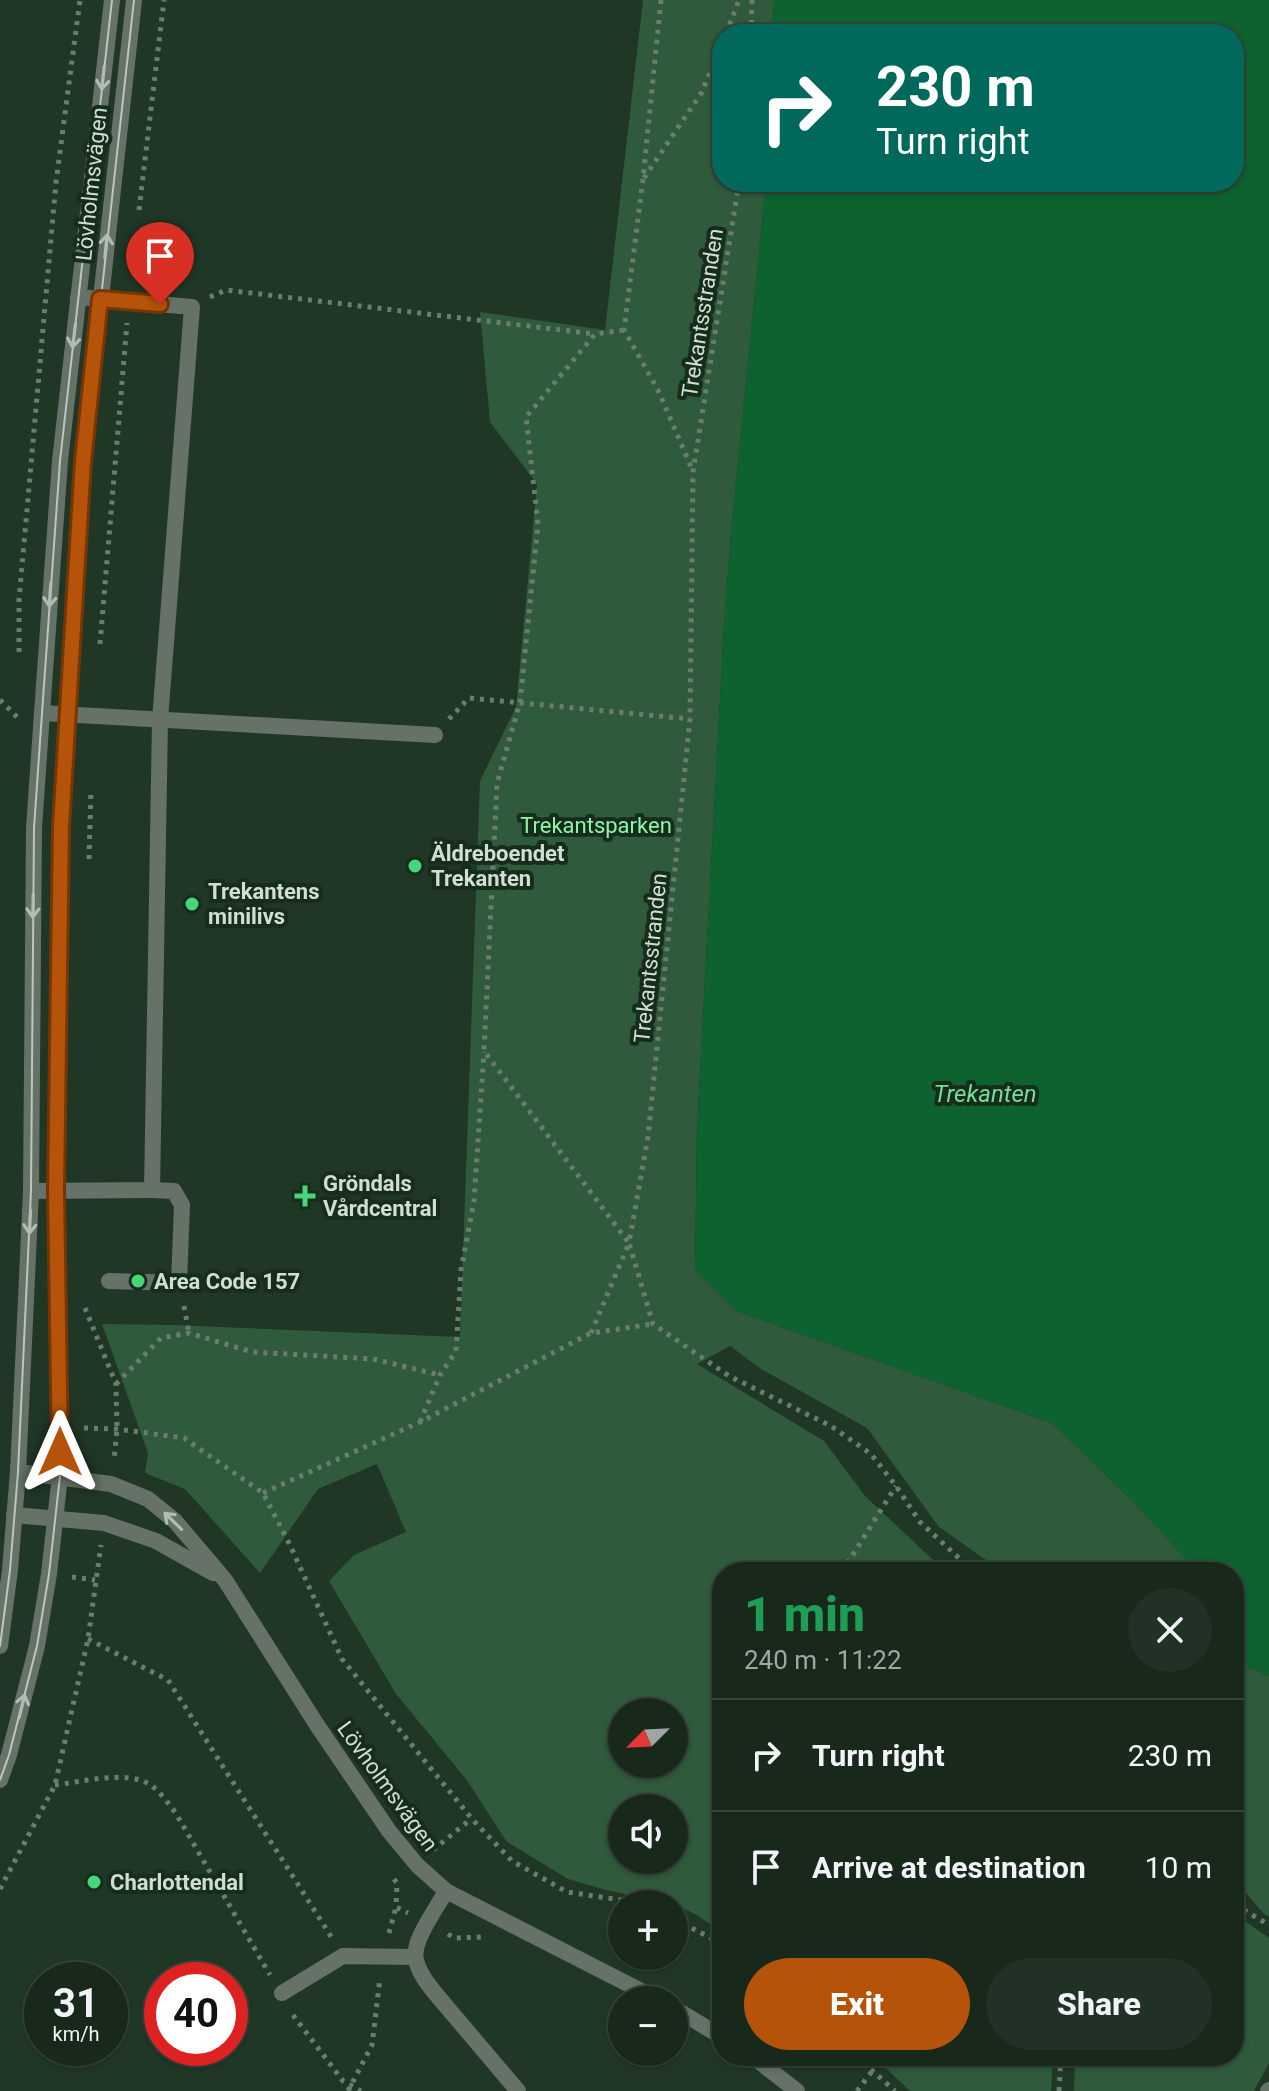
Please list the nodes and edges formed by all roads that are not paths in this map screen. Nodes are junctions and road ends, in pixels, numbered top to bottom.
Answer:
1 (112, 0) edge
2 (134, 0) edge
3 (78, 297) junction
4 (100, 299) junction
5 (42, 713) junction
6 (67, 715) junction
7 (160, 720) junction
8 (435, 735) road end
9 (152, 1190) junction
10 (31, 1191) junction
11 (56, 1191) junction
12 (109, 1281) dead end
13 (18, 1472) junction
14 (60, 1476) junction
15 (14, 1515) junction
16 (56, 1518) junction
17 (225, 1580) junction
18 (0, 1646) edge
19 (0, 1780) edge
20 (446, 1891) junction
21 (414, 1957) junction
22 (632, 1986) edge
23 (282, 1993) road end
24 (688, 2016) edge
25 (712, 2031) edge
26 (765, 2066) edge
27 (518, 2091) edge
28 (797, 2091) edge

1 -> 3 street, Lövholmsvägen
4 -> 2 street, Lövholmsvägen
3 - 4 street
3 -> 5 street, Lövholmsvägen
4 - 6 street, Lövholmsvägen
4 - 7 street
5 - 6 street
5 -> 10 street, Lövholmsvägen
6 - 7 street
6 - 11 street, Lövholmsvägen
7 - 8 street
7 - 9 street
9 - 11 street
9 - 12 street
10 - 11 street
10 -> 13 street, Lövholmsvägen
11 - 14 street, Lövholmsvägen
13 - 14 street, Lövholmsvägen
13 - 15 street, Lövholmsvägen
14 - 16 street
17 -> 14 street, Lövholmsvägen
15 - 16 street, Lövholmsvägen
15 - 18 street
16 - 17 street, Lövholmsvägen
19 -> 16 street
17 - 20 street, Lövholmsvägen
20 - 21 street
20 - 22 street, Lövholmsvägen
21 - 23 street
21 - 27 street
24 - 25 street
26 - 28 street

